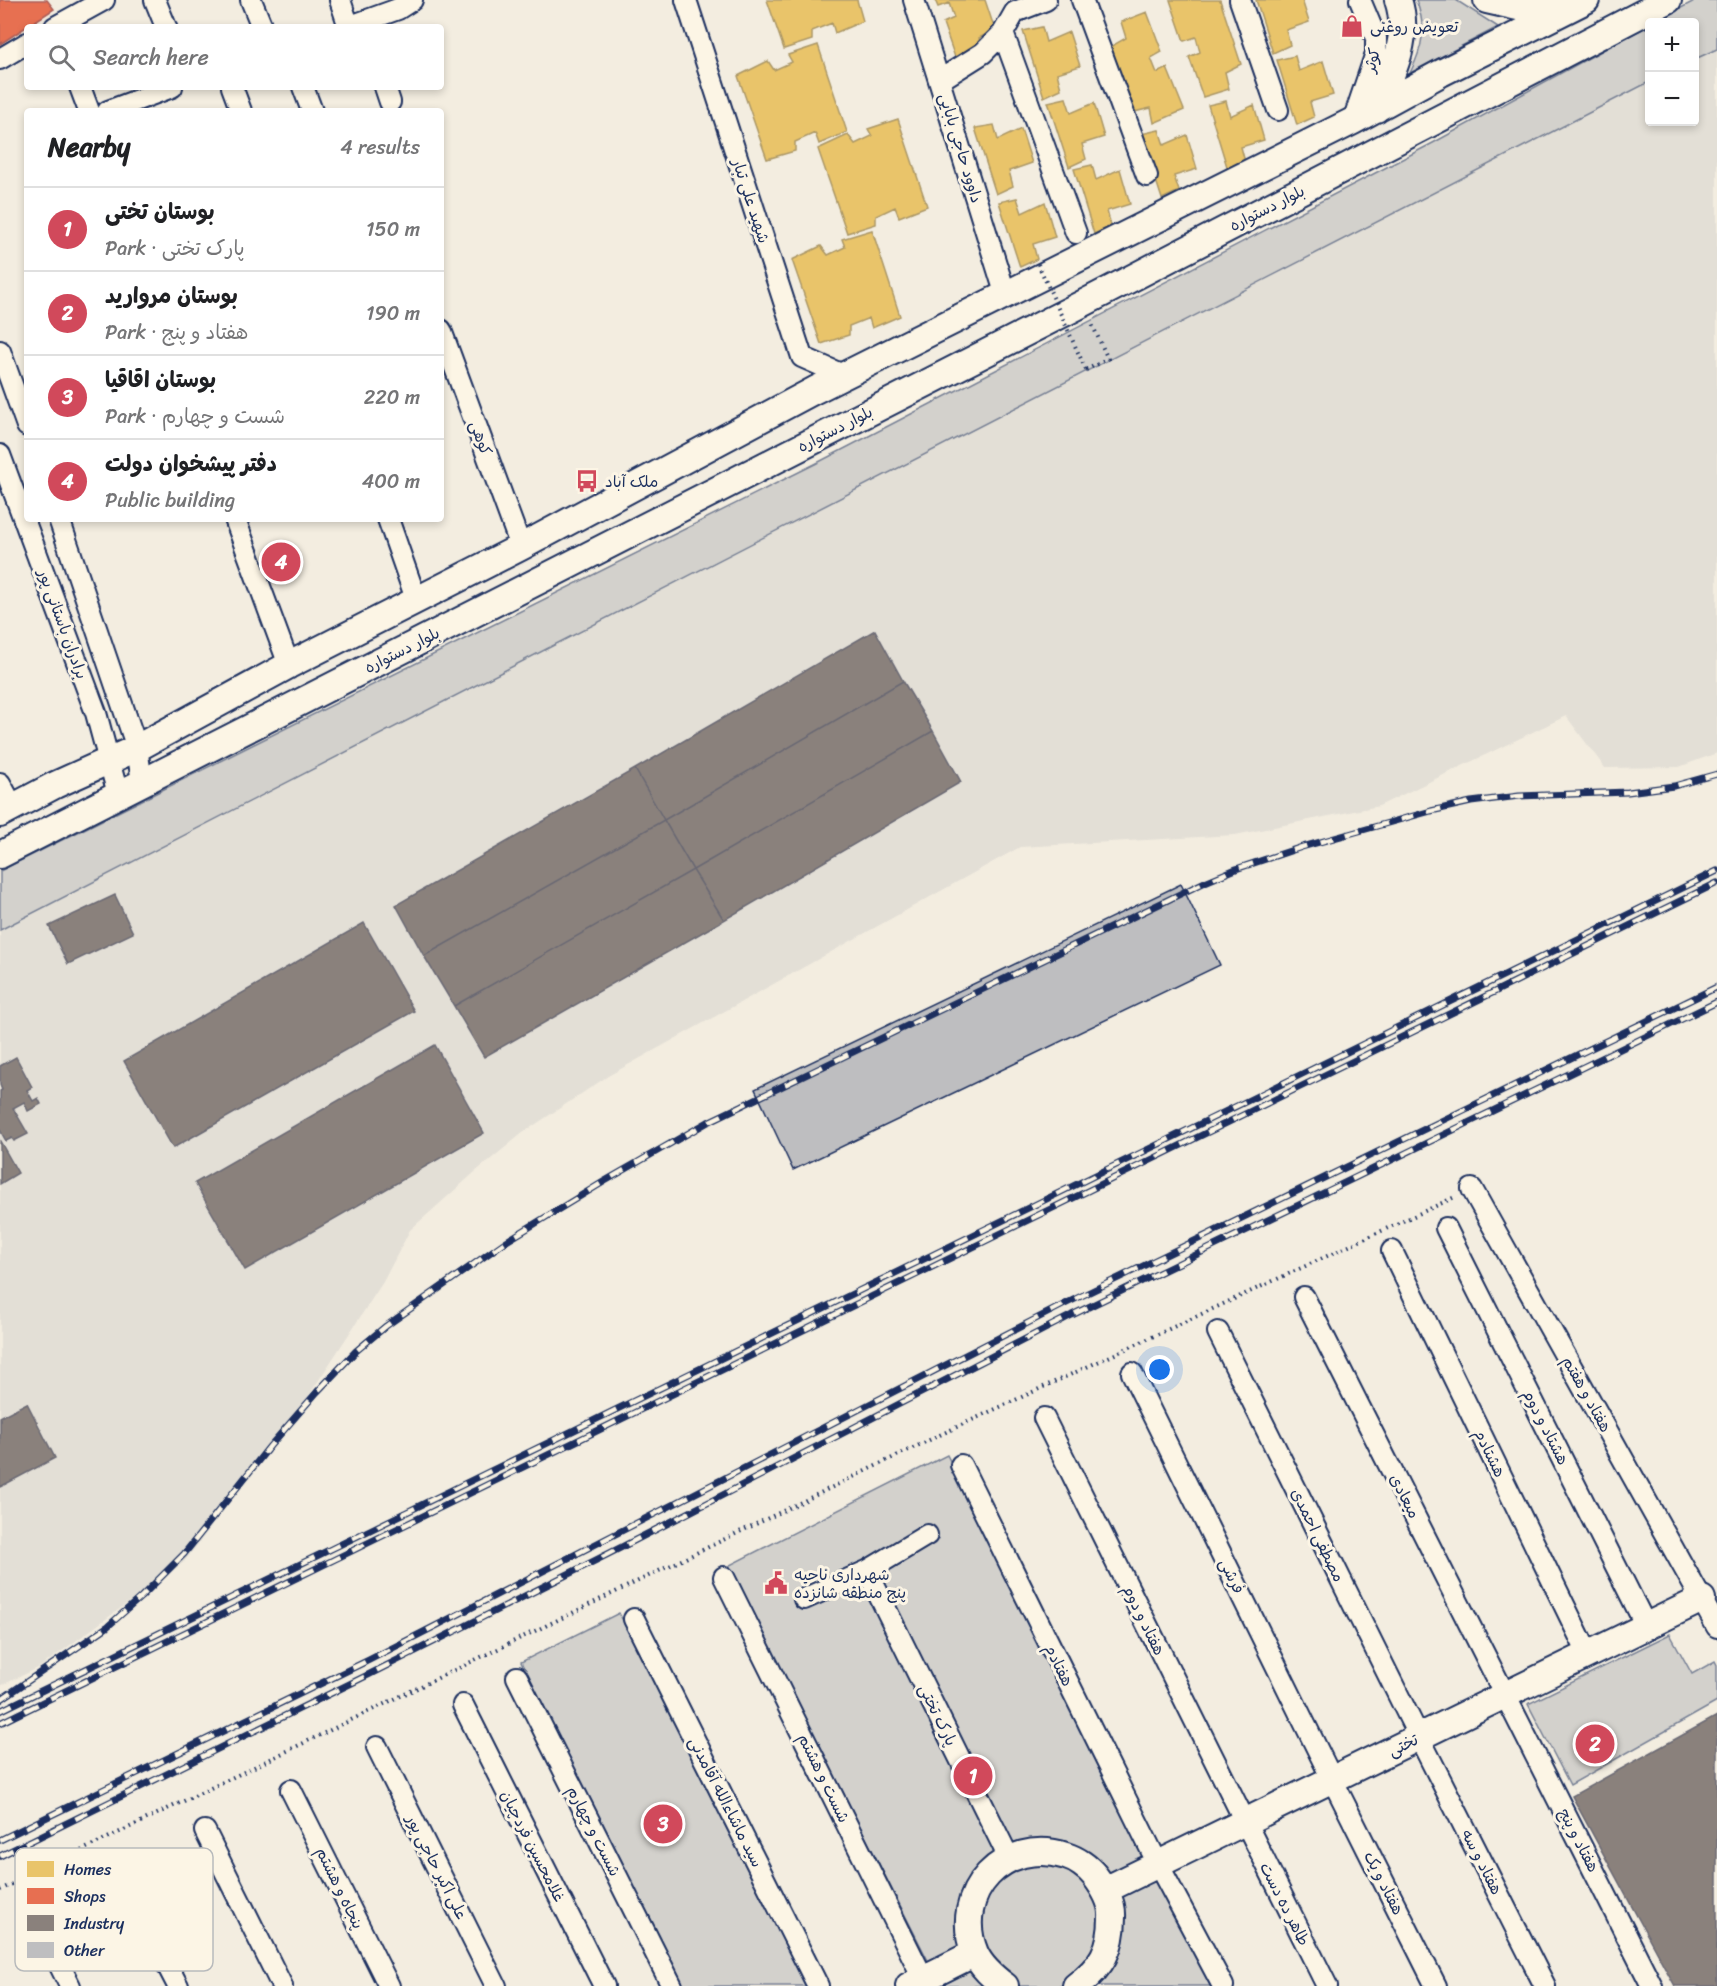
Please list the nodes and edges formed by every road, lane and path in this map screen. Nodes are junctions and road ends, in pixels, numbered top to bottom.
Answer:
1 (104, 0) edge
2 (155, 0) edge
3 (251, 0) edge
4 (340, 0) edge
5 (412, 0) edge
6 (686, 0) edge
7 (914, 0) edge
8 (1046, 0) edge
9 (1082, 0) edge
10 (1240, 0) edge
11 (1360, 0) edge
12 (1398, 0) edge
13 (1487, 0) edge
14 (1668, 0) edge
15 (1585, 1) edge
16 (1013, 6) edge
17 (60, 24) edge
18 (165, 24) edge
19 (261, 24) edge
20 (355, 24) edge
21 (361, 24) edge
22 (1003, 33) junction
23 (24, 45) edge
24 (0, 59) edge
25 (940, 80) junction
26 (81, 90) edge
27 (164, 90) edge
28 (233, 90) edge
29 (304, 90) edge
30 (88, 108) edge
31 (116, 108) edge
32 (240, 108) edge
33 (311, 108) edge
34 (1376, 109) junction
35 (1278, 110) dead end
36 (1353, 121) junction
37 (1147, 176) dead end
38 (1076, 233) dead end
39 (1038, 264) dead end
40 (1006, 296) junction
41 (1082, 304) junction
42 (444, 342) edge
43 (0, 351) edge
44 (845, 376) junction
45 (24, 418) edge
46 (0, 455) edge
47 (24, 520) edge
48 (25, 522) edge
49 (60, 522) edge
50 (237, 522) edge
51 (389, 522) edge
52 (521, 547) junction
53 (416, 599) junction
54 (289, 665) junction
55 (137, 748) junction
56 (108, 761) junction
57 (142, 782) junction
58 (0, 783) edge
59 (118, 794) junction
60 (6, 810) edge
61 (0, 855) edge
62 (1472, 1189) joint
63 (1446, 1228) dead end
64 (1392, 1251) dead end
65 (1304, 1297) dead end
66 (1218, 1332) dead end
67 (1132, 1373) dead end
68 (1044, 1418) dead end
69 (961, 1465) dead end
70 (927, 1535) dead end
71 (867, 1572) junction
72 (724, 1578) dead end
73 (804, 1599) dead end
74 (1702, 1599) junction
75 (634, 1618) dead end
76 (1646, 1626) junction
77 (1717, 1627) edge
78 (1588, 1654) junction
79 (517, 1677) dead end
80 (1506, 1695) junction
81 (463, 1705) dead end
82 (1419, 1737) junction
83 (377, 1747) dead end
84 (1332, 1779) junction
85 (291, 1790) dead end
86 (1244, 1822) junction
87 (205, 1832) dead end
88 (87, 1848) edge
89 (1009, 1858) junction
90 (1158, 1864) junction
91 (15, 1883) edge
92 (0, 1890) edge
93 (1106, 1890) junction
94 (975, 1953) junction
95 (62, 1971) edge
96 (170, 1971) edge
97 (1086, 1982) edge
98 (920, 1984) edge
99 (70, 1986) edge
100 (178, 1986) edge
101 (282, 1986) edge
102 (389, 1986) edge
103 (496, 1986) edge
104 (604, 1986) edge
105 (672, 1986) edge
106 (818, 1986) edge
107 (1005, 1986) edge
108 (1223, 1986) edge
109 (1327, 1986) edge
110 (1436, 1986) edge
111 (1545, 1986) edge
112 (1652, 1986) edge

1 - 17 street
2 - 18 street
3 - 19 street
4 - 20 street
5 - 21 street
6 - 44 street, شهید علی تبار
7 - 25 street, داوود حاجی بابایی
8 - 16 street
9 - 37 street
10 - 35 street
11 - 36 street, کوثر
12 - 34 main road
13 - 15 main road
14 - 41 main road, بلوار دستواره
15 - 34 main road
16 - 22 street
22 - 25 street
22 - 38 street
23 - 24 street
25 - 40 street, داوود حاجی بابایی
26 - 30 street
27 - 31 street
28 - 32 street
29 - 33 street
34 - 36 main road
36 - 40 main road
39 - 41 path, bridge
40 - 44 main road
41 - 57 main road, بلوار دستواره
42 - 52 street, کوهی
43 - 45 street
44 - 52 main road
46 - 47 street, برادران باستانی پور
48 - 56 street, برادران باستانی پور
49 - 55 street, برادران باستانی پور
50 - 54 street
51 - 53 street
52 - 53 main road
53 - 54 main road
54 - 55 main road
55 - 56 main road
55 - 57 street, برادران باستانی پور
56 - 59 street, برادران باستانی پور
56 - 60 main road
57 - 59 main road, بلوار دستواره
58 - 60 street
59 - 61 main road, بلوار دستواره
62 - 74 street, هفتاد و هفتم
62 - 88 path
63 - 76 street, هشتاد و دوم
64 - 78 street, هشتادم
65 - 80 street, میعادی
66 - 82 street, مصطفی احمدی
67 - 84 street, فرشی
68 - 86 street, هفتاد و دوم
69 - 90 street, هفتادم
70 - 71 street
71 - 73 street
71 - 89 street, پارک تختی
72 - 98 street, شست و هشتم
74 - 76 main road, تختی
74 - 77 street, هفتاد و هفتم
75 - 106 street, سید ماشاءالله آقامدنی
76 - 78 main road, تختی
78 - 80 main road, تختی
79 - 105 street, شست و چهارم
80 - 82 main road, تختی
80 - 112 street, هفتاد و پنج
81 - 104 street, غلامحسین فردچیان
82 - 84 main road, تختی
82 - 111 street, هفتاد و سه
83 - 103 street, علی اکبر حاجی پور
84 - 86 main road, تختی
84 - 110 street, هفتاد و یک
85 - 102 street, پنجاه و هشتم
86 - 90 main road, تختی
86 - 109 street, طاهر ده دست
87 - 101 street
89 - 93 main road
89 - 94 main road
90 - 93 main road, تختی
90 - 108 street, هفتادم
91 - 92 path
93 - 97 main road
94 - 98 main road
94 - 107 main road
95 - 99 street
96 - 100 street

